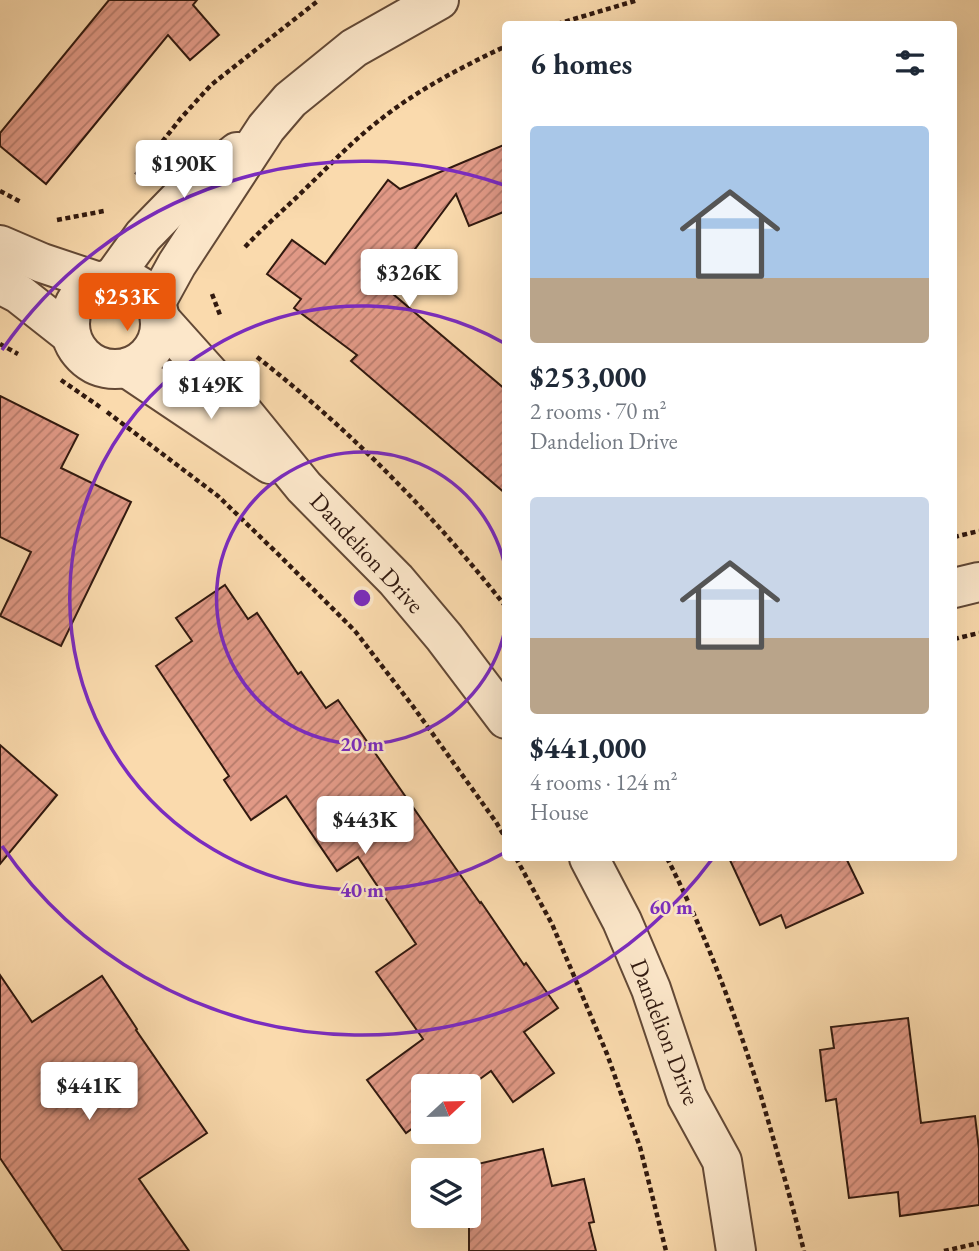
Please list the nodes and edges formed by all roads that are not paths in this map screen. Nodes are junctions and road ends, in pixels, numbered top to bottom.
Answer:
1 (439, 0) edge
2 (266, 128) junction
3 (0, 245) edge
4 (106, 281) junction
5 (0, 284) edge
6 (157, 312) junction
7 (71, 335) junction
8 (127, 368) junction
9 (304, 487) junction
10 (979, 582) edge
11 (957, 587) edge
12 (502, 714) edge
13 (591, 861) edge
14 (736, 1251) edge

1 - 2 street
2 - 4 street
2 - 6 street
3 - 4 street
4 - 6 street
4 - 7 street
5 - 7 street
6 - 8 street
6 - 9 street, Dandelion Drive
7 - 8 street
8 - 9 street, Dandelion Drive
9 - 12 street, Dandelion Drive
10 - 11 street
13 - 14 street, Dandelion Drive

